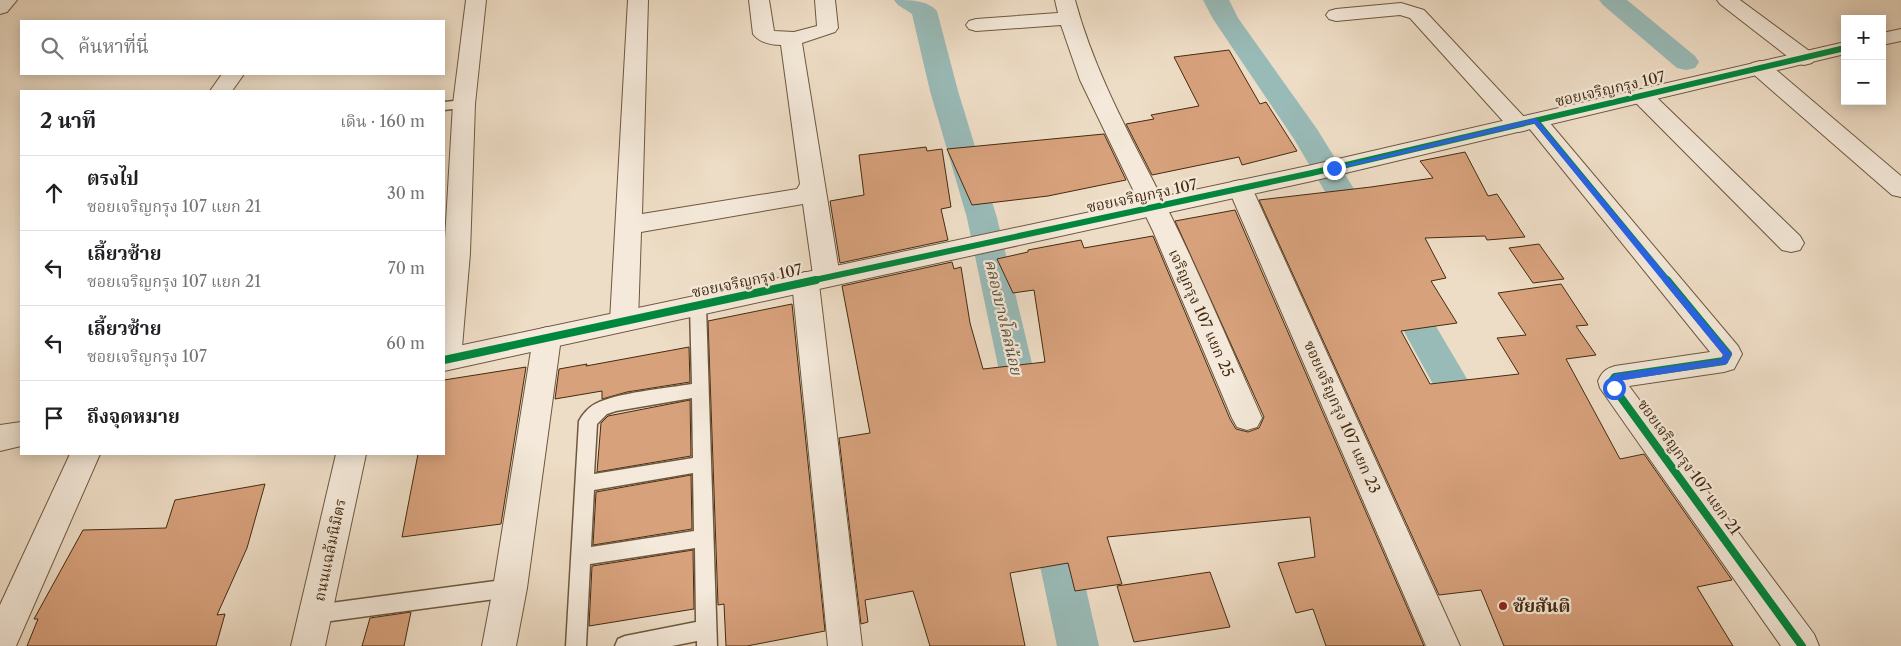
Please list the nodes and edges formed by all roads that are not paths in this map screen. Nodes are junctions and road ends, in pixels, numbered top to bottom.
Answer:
1 (7, 0) edge
2 (476, 0) edge
3 (638, 0) edge
4 (759, 0) edge
5 (826, 0) edge
6 (1727, 0) edge
7 (0, 8) edge
8 (1066, 9) edge
9 (1336, 15) dead end
10 (976, 25) dead end
11 (1901, 35) edge
12 (791, 38) junction
13 (1886, 38) edge
14 (1841, 49) edge
15 (1804, 58) junction
16 (1760, 68) junction
17 (232, 75) edge
18 (221, 90) edge
19 (1642, 96) junction
20 (454, 105) edge
21 (1527, 123) junction
22 (812, 185) junction
23 (1240, 188) junction
24 (1901, 189) edge
25 (1154, 207) junction
26 (629, 225) junction
27 (1790, 243) dead end
28 (816, 280) junction
29 (698, 306) junction
30 (624, 321) junction
31 (547, 338) junction
32 (445, 360) edge
33 (700, 389) junction
34 (1247, 418) dead end
35 (20, 434) edge
36 (0, 438) edge
37 (85, 455) edge
38 (351, 455) edge
39 (702, 464) junction
40 (585, 484) junction
41 (704, 538) junction
42 (581, 557) junction
43 (510, 588) junction
44 (316, 614) junction
45 (707, 637) edge
46 (0, 643) edge
47 (308, 646) edge
48 (499, 646) edge
49 (576, 646) edge
50 (625, 646) edge
51 (845, 646) edge
52 (1443, 646) edge
53 (1802, 646) edge

1 - 7 street
2 - 20 street
3 - 26 street
4 - 12 street
5 - 12 street
6 - 15 street
8 - 10 street
8 - 25 street, เจริญกรุง 107 แยก 25
9 - 21 street
11 - 13 street
12 - 22 street
14 - 15 street, ซอยเจริญกรุง 107
15 - 16 street, ซอยเจริญกรุง 107
16 - 19 street, ซอยเจริญกรุง 107
16 - 24 street
17 - 18 street
19 - 21 street, ซอยเจริญกรุง 107
19 - 27 street
20 - 32 street
21 - 23 street, ซอยเจริญกรุง 107
21 - 53 street, ซอยเจริญกรุง 107 แยก 21
22 - 26 street
22 - 28 street
23 - 25 street, ซอยเจริญกรุง 107
23 - 52 street, ซอยเจริญกรุง 107 แยก 23
25 - 28 street, ซอยเจริญกรุง 107
25 - 34 street, เจริญกรุง 107 แยก 25
26 - 30 street
28 - 29 street, ซอยเจริญกรุง 107
28 - 51 street
29 - 30 street, ซอยเจริญกรุง 107
29 - 33 lane
30 - 31 street, ซอยเจริญกรุง 107
31 - 32 street, ซอยเจริญกรุง 107
31 - 43 street
33 - 39 lane
33 - 40 lane
35 - 36 street
37 - 46 street
38 - 44 street, ถนนแฉล้มนิมิตร
39 - 40 lane
39 - 41 lane
40 - 42 lane
41 - 42 lane
41 - 45 lane
42 - 49 lane
43 - 44 lane
43 - 48 street
44 - 47 street, ถนนแฉล้มนิมิตร
45 - 50 lane

